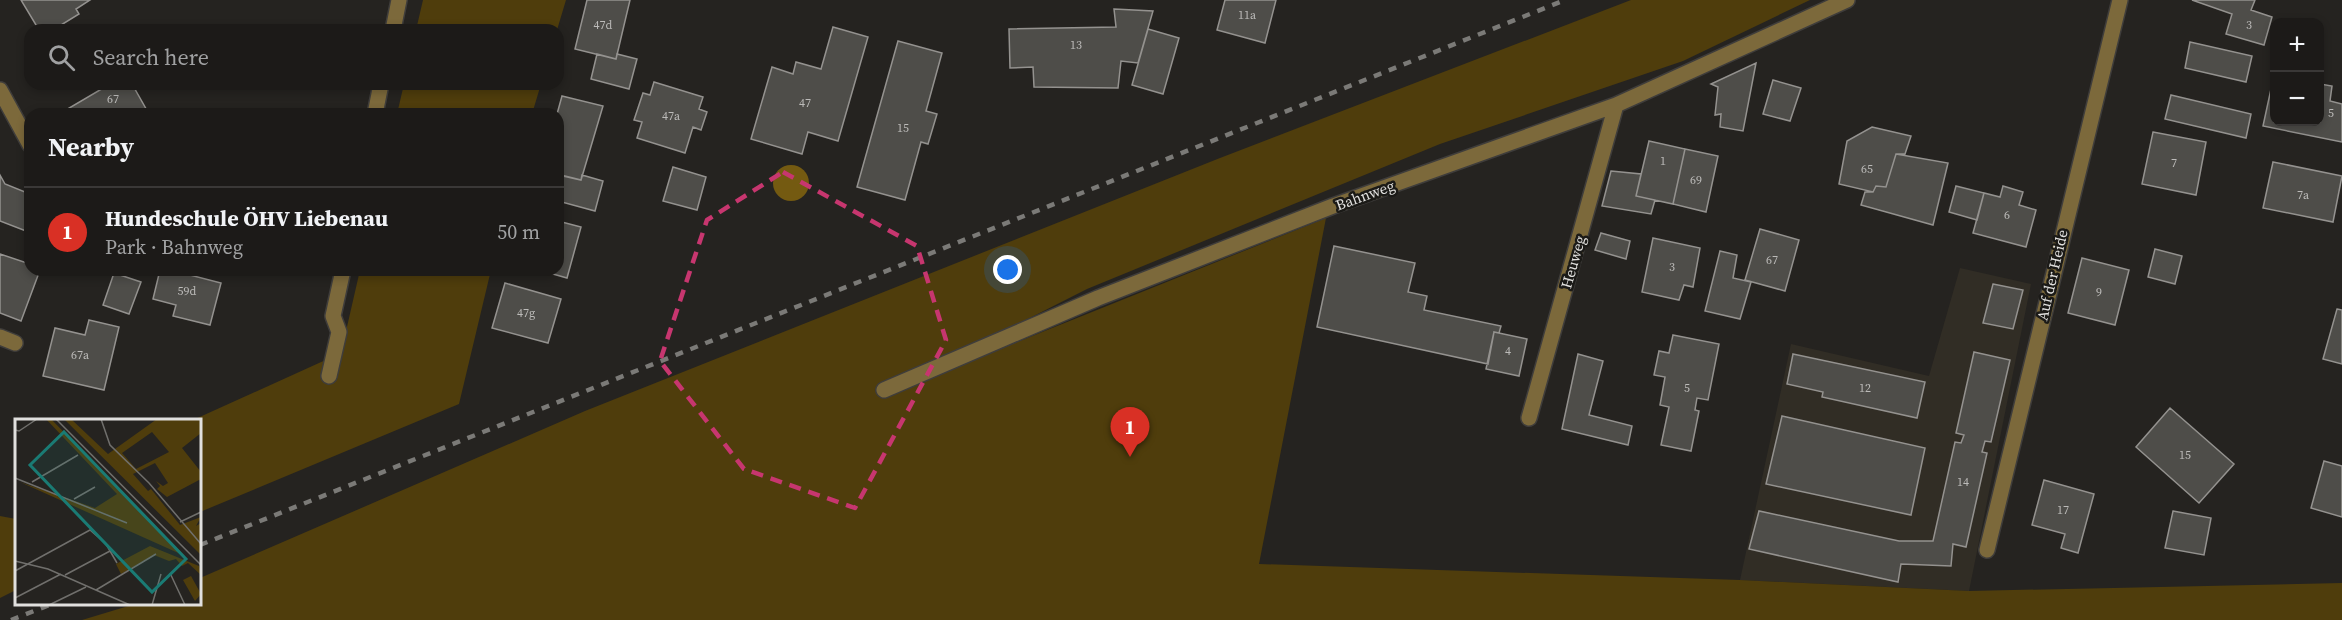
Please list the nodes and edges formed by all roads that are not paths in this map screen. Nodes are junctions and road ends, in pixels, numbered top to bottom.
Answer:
1 (399, 0) edge
2 (1847, 0) edge
3 (2120, 0) edge
4 (394, 24) edge
5 (0, 90) edge
6 (380, 90) edge
7 (1616, 105) junction
8 (376, 108) edge
9 (24, 134) edge
10 (342, 276) edge
11 (0, 338) edge
12 (15, 343) dead end
13 (329, 376) dead end
14 (884, 390) dead end
15 (1529, 418) dead end
16 (1987, 550) dead end

1 - 4 street
2 - 7 street, Bahnweg
3 - 16 street, Auf der Heide
5 - 9 street
6 - 8 street
7 - 14 street, Bahnweg
7 - 15 street, Heuweg
10 - 13 street
11 - 12 street

